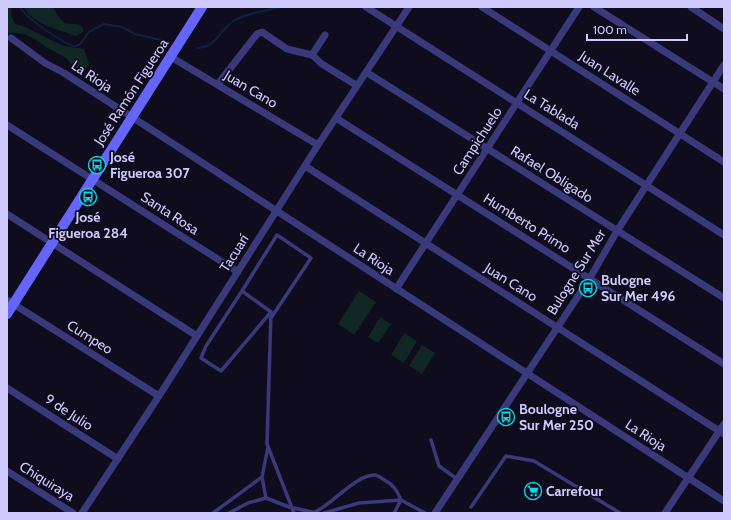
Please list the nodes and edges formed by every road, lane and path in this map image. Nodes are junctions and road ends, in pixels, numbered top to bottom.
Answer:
1 (202, 7) edge
2 (366, 7) edge
3 (409, 7) edge
4 (482, 7) edge
5 (579, 7) edge
6 (594, 7) edge
7 (691, 7) edge
8 (396, 27) junction
9 (724, 29) edge
10 (325, 35) dead end
11 (11, 38) dead end
12 (551, 50) junction
13 (312, 55) junction
14 (171, 56) junction
15 (724, 64) edge
16 (366, 72) junction
17 (713, 82) junction
18 (218, 84) junction
19 (356, 85) junction
20 (724, 89) edge
21 (517, 102) junction
22 (132, 118) junction
23 (336, 118) junction
24 (7, 125) edge
25 (680, 134) junction
26 (318, 145) junction
27 (487, 148) junction
28 (724, 162) edge
29 (305, 166) junction
30 (92, 178) junction
31 (647, 184) junction
32 (457, 195) junction
33 (276, 212) junction
34 (7, 214) edge
35 (617, 231) junction
36 (724, 234) edge
37 (51, 242) junction
38 (427, 244) junction
39 (238, 272) junction
40 (590, 278) junction
41 (396, 289) junction
42 (242, 291) junction
43 (724, 298) edge
44 (10, 302) edge
45 (271, 312) junction
46 (7, 314) edge
47 (271, 319) junction
48 (557, 327) junction
49 (198, 336) junction
50 (724, 364) edge
51 (527, 373) junction
52 (7, 388) edge
53 (159, 396) junction
54 (724, 424) edge
55 (722, 432) edge
56 (431, 440) dead end
57 (268, 447) junction
58 (118, 459) junction
59 (7, 471) edge
60 (262, 477) junction
61 (688, 478) junction
62 (457, 479) junction
63 (266, 498) junction
64 (401, 500) junction
65 (724, 501) edge
66 (471, 507) dead end
67 (293, 508) junction
68 (73, 513) edge
69 (82, 513) edge
70 (214, 513) edge
71 (229, 513) edge
72 (294, 513) edge
73 (316, 513) edge
74 (324, 513) edge
75 (394, 513) edge
76 (425, 513) edge
77 (435, 513) edge
78 (620, 513) edge
79 (665, 513) edge

1 - 14 main road, José Ramón Figueroa
2 - 8 street, La Tablada
3 - 8 street, Tacuarí
4 - 12 street, Juan Lavalle
5 - 12 street, Campichuelo
6 - 17 street
7 - 9 street
8 - 16 street, Tacuarí
8 - 21 street, La Tablada
10 - 13 street
11 - 22 street, La Rioja
12 - 21 street, Campichuelo
12 - 25 street, Juan Lavalle
13 - 18 street
13 - 19 street
14 - 18 street, Juan Cano
14 - 22 main road, José Ramón Figueroa
15 - 17 street, Bulogne Sur Mer
16 - 19 street, Tacuarí
16 - 27 street, Rafael Obligado
17 - 20 street
17 - 25 street, Bulogne Sur Mer
18 - 26 street, Juan Cano
19 - 23 street, Tacuarí
21 - 27 street, Campichuelo
21 - 31 street, La Tablada
22 - 30 main road, José Ramón Figueroa
22 - 33 street, La Rioja
23 - 26 street, Tacuarí
23 - 32 street, Humberto Primo
24 - 30 street, Santa Rosa
25 - 28 street, Juan Lavalle
25 - 31 street, Bulogne Sur Mer
26 - 29 street, Tacuarí
27 - 32 street, Campichuelo
27 - 35 street, Rafael Obligado
29 - 33 street, Tacuarí
29 - 38 street, Juan Cano
30 - 37 main road, José Ramón Figueroa
30 - 39 street, Santa Rosa
31 - 35 street, Bulogne Sur Mer
31 - 36 street, La Tablada
32 - 38 street, Campichuelo
32 - 40 street, Humberto Primo
33 - 39 street, Tacuarí
33 - 41 street, La Rioja
34 - 37 street
35 - 40 street, Bulogne Sur Mer
35 - 43 street, Rafael Obligado
37 - 44 main road, José Ramón Figueroa
37 - 49 street
38 - 41 street, Campichuelo
38 - 48 street, Juan Cano
39 - 49 street, Tacuarí
40 - 48 street, Bulogne Sur Mer
40 - 50 street, Humberto Primo
41 - 51 street, La Rioja
42 - 45 lane
42 - 45 lane
42 - 47 lane
44 - 46 main road, José Ramón Figueroa
44 - 53 street, Cumpeo
45 - 47 lane
47 - 57 lane
48 - 51 street, Bulogne Sur Mer
48 - 55 street, Juan Cano
49 - 53 street, Tacuarí
51 - 61 street, La Rioja
51 - 62 street, Bulogne Sur Mer
52 - 58 street, 9 de Julio
53 - 58 street, Tacuarí
54 - 55 street
55 - 61 street
56 - 62 lane
57 - 60 lane
57 - 67 lane
58 - 69 street, Tacuarí
59 - 68 street, Chiquiraya
60 - 63 lane
60 - 70 lane
61 - 65 street, La Rioja
61 - 79 street
62 - 77 street, Bulogne Sur Mer
63 - 67 lane
63 - 71 lane
64 - 73 lane
64 - 74 lane
64 - 75 lane
64 - 76 lane
66 - 78 lane
67 - 72 lane
67 - 73 lane

